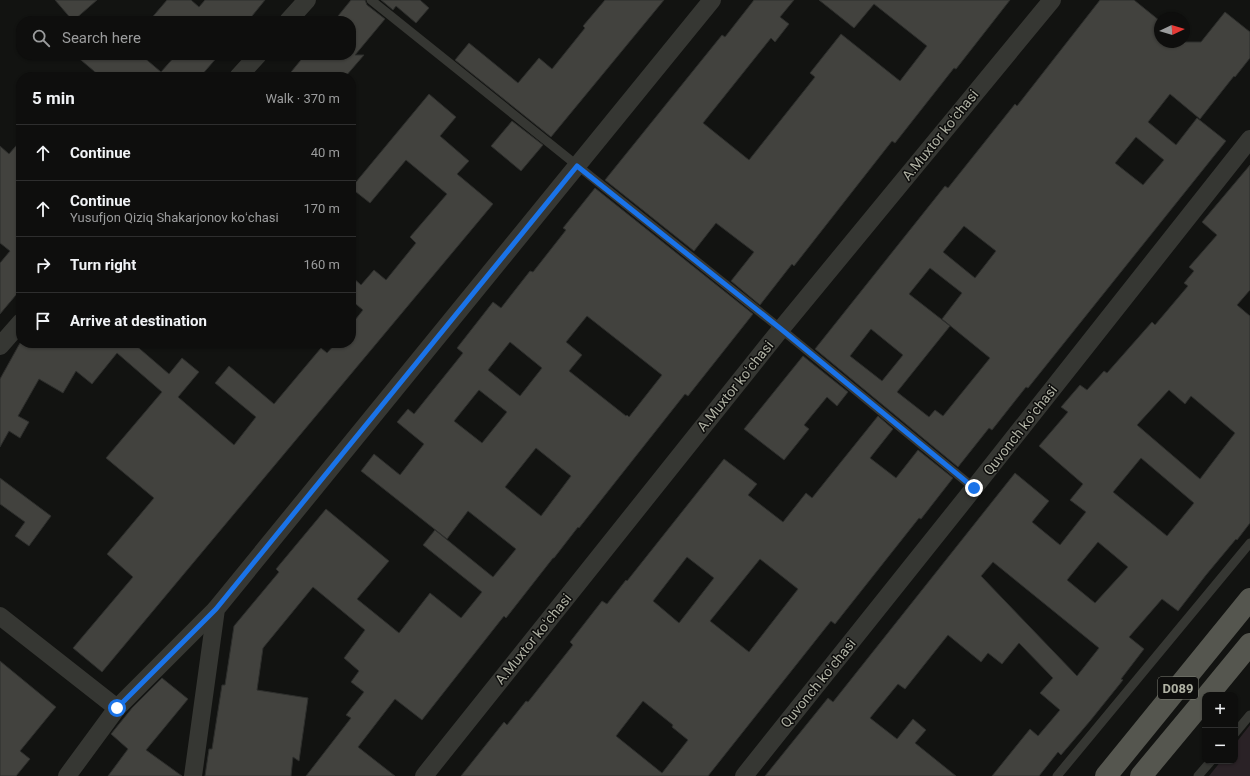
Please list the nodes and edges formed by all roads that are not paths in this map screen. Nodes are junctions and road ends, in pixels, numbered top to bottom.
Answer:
1 (306, 0) edge
2 (371, 0) edge
3 (712, 0) edge
4 (1052, 0) edge
5 (292, 16) edge
6 (253, 60) edge
7 (243, 72) edge
8 (1250, 139) edge
9 (577, 166) junction
10 (16, 328) edge
11 (781, 329) junction
12 (0, 346) edge
13 (974, 488) junction
14 (1250, 543) edge
15 (1250, 599) edge
16 (216, 609) junction
17 (0, 616) edge
18 (1250, 644) edge
19 (1210, 692) edge
20 (1202, 703) edge
21 (117, 708) junction
22 (1250, 715) edge
23 (1238, 729) edge
24 (1208, 764) edge
25 (67, 776) edge
26 (192, 776) edge
27 (424, 776) edge
28 (744, 776) edge
29 (1057, 776) edge
30 (1106, 776) edge
31 (1141, 776) edge
32 (1198, 776) edge

1 - 5 street
2 - 9 lane
3 - 9 street
4 - 11 street, A.Muxtor koʻchasi
6 - 7 street
8 - 13 street, Quvonch koʻchasi
9 - 11 lane
9 - 16 street
10 - 12 street
11 - 13 lane
11 - 27 street, A.Muxtor koʻchasi
13 - 28 street, Quvonch koʻchasi
14 - 29 lane
15 - 30 main road, D089
16 - 21 street
16 - 26 street
17 - 21 street
18 - 19 main road, D089
20 - 31 main road, D089
21 - 25 street
22 - 23 lane
24 - 32 lane

